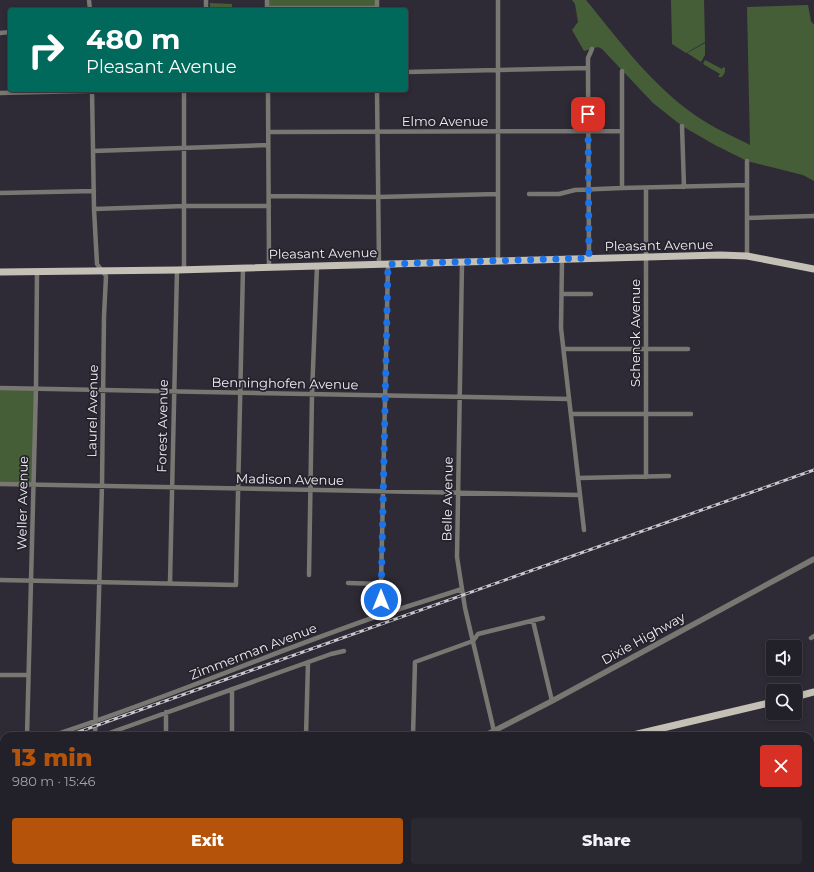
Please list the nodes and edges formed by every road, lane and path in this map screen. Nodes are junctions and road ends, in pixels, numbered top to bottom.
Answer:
1 (498, 0) edge
2 (592, 49) dead end
3 (588, 68) junction
4 (498, 71) junction
5 (622, 71) dead end
6 (408, 72) edge
7 (31, 92) edge
8 (92, 92) edge
9 (184, 92) edge
10 (268, 92) edge
11 (377, 92) edge
12 (0, 93) edge
13 (682, 126) dead end
14 (622, 131) junction
15 (268, 132) junction
16 (497, 132) junction
17 (588, 132) junction
18 (378, 133) junction
19 (268, 144) junction
20 (185, 148) junction
21 (93, 151) junction
22 (747, 160) dead end
23 (747, 185) junction
24 (684, 187) junction
25 (622, 188) junction
26 (646, 188) junction
27 (589, 190) junction
28 (94, 191) junction
29 (0, 193) edge
30 (498, 194) junction
31 (529, 194) dead end
32 (269, 196) junction
33 (378, 196) junction
34 (185, 206) junction
35 (269, 206) junction
36 (94, 209) junction
37 (814, 216) edge
38 (747, 218) junction
39 (747, 256) junction
40 (646, 257) junction
41 (589, 258) junction
42 (562, 259) junction
43 (498, 261) junction
44 (462, 263) junction
45 (379, 264) junction
46 (388, 264) junction
47 (317, 266) junction
48 (269, 267) junction
49 (243, 268) junction
50 (814, 269) edge
51 (177, 270) junction
52 (184, 270) junction
53 (36, 271) junction
54 (102, 271) junction
55 (0, 272) edge
56 (562, 294) junction
57 (591, 294) dead end
58 (564, 349) junction
59 (646, 349) junction
60 (688, 349) dead end
61 (0, 388) edge
62 (36, 388) junction
63 (103, 389) junction
64 (173, 391) junction
65 (240, 393) junction
66 (312, 394) junction
67 (385, 396) junction
68 (461, 397) junction
69 (569, 399) junction
70 (571, 414) junction
71 (646, 414) junction
72 (691, 414) dead end
73 (669, 476) dead end
74 (646, 477) junction
75 (578, 478) junction
76 (0, 484) edge
77 (33, 485) junction
78 (102, 485) junction
79 (171, 487) junction
80 (238, 489) junction
81 (311, 490) junction
82 (383, 492) junction
83 (458, 493) junction
84 (580, 496) junction
85 (584, 530) dead end
86 (814, 560) edge
87 (309, 575) dead end
88 (0, 580) edge
89 (32, 580) junction
90 (99, 581) junction
91 (348, 582) dead end
92 (170, 583) junction
93 (381, 584) junction
94 (462, 589) junction
95 (381, 615) junction
96 (543, 618) dead end
97 (533, 621) junction
98 (473, 641) junction
99 (344, 651) dead end
100 (308, 662) junction
101 (0, 675) edge
102 (28, 675) junction
103 (232, 689) junction
104 (814, 692) edge
105 (802, 695) edge
106 (552, 702) junction
107 (766, 704) edge
108 (166, 712) junction
109 (95, 722) junction
110 (494, 731) joint
111 (27, 732) edge
112 (64, 732) edge
113 (95, 732) edge
114 (111, 732) edge
115 (166, 732) edge
116 (232, 732) edge
117 (306, 732) edge
118 (413, 732) edge
119 (646, 732) edge

1 - 4 street
2 - 3 street
3 - 4 street
3 - 17 street
4 - 6 street
4 - 16 street
5 - 14 street
7 - 12 street
8 - 21 street, Laurel Avenue
9 - 20 street
10 - 15 street
11 - 18 street
13 - 24 street
14 - 17 street, Elmo Avenue
14 - 25 street
15 - 18 street, Elmo Avenue
15 - 19 street
16 - 17 street, Elmo Avenue
16 - 18 street, Elmo Avenue
16 - 30 street
17 - 27 street
18 - 33 street
19 - 20 street
19 - 32 street
20 - 21 street
20 - 34 street
21 - 28 street, Laurel Avenue
22 - 23 street
23 - 24 street
23 - 38 street
24 - 26 street
25 - 26 street
25 - 27 street
26 - 40 street, Schenck Avenue
27 - 31 street
27 - 41 street
28 - 29 street
28 - 36 street, Laurel Avenue
30 - 33 street
30 - 43 street
32 - 33 street
32 - 35 street
33 - 45 street
34 - 35 street
34 - 36 street
34 - 52 street
35 - 48 street
36 - 54 street, Laurel Avenue
37 - 38 street
38 - 39 street
39 - 40 main road, Pleasant Avenue
39 - 50 main road, Pleasant Avenue
40 - 41 main road, Pleasant Avenue
40 - 59 street, Schenck Avenue
41 - 42 main road, Pleasant Avenue
42 - 43 main road, Pleasant Avenue
42 - 56 street
43 - 44 main road, Pleasant Avenue
44 - 46 main road, Pleasant Avenue
44 - 68 street, Belle Avenue
45 - 46 main road, Pleasant Avenue
45 - 47 main road, Pleasant Avenue
46 - 67 street
47 - 48 main road, Pleasant Avenue
47 - 66 street
48 - 49 main road, Pleasant Avenue
49 - 52 main road, Pleasant Avenue
49 - 65 street
51 - 52 main road, Pleasant Avenue
51 - 54 main road, Pleasant Avenue
51 - 64 street, Forest Avenue
53 - 54 main road, Pleasant Avenue
53 - 55 main road, Pleasant Avenue
53 - 62 street, Weller Avenue
54 - 63 street, Laurel Avenue
56 - 57 street
56 - 58 street
58 - 59 street
58 - 69 street
59 - 60 street
59 - 71 street, Schenck Avenue
61 - 62 street, Benninghofen Avenue
62 - 63 street, Benninghofen Avenue
62 - 77 street, Weller Avenue
63 - 64 street, Benninghofen Avenue
63 - 78 street, Laurel Avenue
64 - 65 street, Benninghofen Avenue
64 - 79 street, Forest Avenue
65 - 66 street, Benninghofen Avenue
65 - 80 street
66 - 67 street, Benninghofen Avenue
66 - 81 street
67 - 68 street, Benninghofen Avenue
67 - 82 street
68 - 69 street, Benninghofen Avenue
68 - 83 street, Belle Avenue
69 - 70 street
70 - 71 street
70 - 75 street
71 - 72 street
71 - 74 street, Schenck Avenue
73 - 74 street
74 - 75 street
75 - 84 street
76 - 77 street, Madison Avenue
77 - 78 street, Madison Avenue
77 - 89 street, Weller Avenue
78 - 79 street, Madison Avenue
78 - 90 street, Laurel Avenue
79 - 80 street, Madison Avenue
79 - 92 street, Forest Avenue
80 - 81 street, Madison Avenue
80 - 92 street
81 - 82 street, Madison Avenue
81 - 87 street
82 - 83 street, Madison Avenue
82 - 93 street
83 - 84 street, Madison Avenue
83 - 94 street, Belle Avenue
84 - 85 street
86 - 106 street, Dixie Highway
88 - 89 street
89 - 90 street
89 - 102 street, Weller Avenue
90 - 92 street
90 - 109 street, Laurel Avenue
91 - 93 street
93 - 95 street
94 - 95 street, Zimmerman Avenue
94 - 98 street, Belle Avenue
95 - 109 street, Zimmerman Avenue
96 - 97 street
97 - 98 street
97 - 106 street
98 - 110 street, Belle Avenue
98 - 118 street
99 - 100 street, Zimmerman Avenue
100 - 103 street, Zimmerman Avenue
100 - 117 street
101 - 102 street
102 - 111 street, Weller Avenue
103 - 108 street, Zimmerman Avenue
103 - 116 street
104 - 105 main road
106 - 110 street, Dixie Highway
107 - 119 main road
108 - 114 street, Zimmerman Avenue
108 - 115 street
109 - 112 street, Zimmerman Avenue
109 - 113 street, Laurel Avenue

